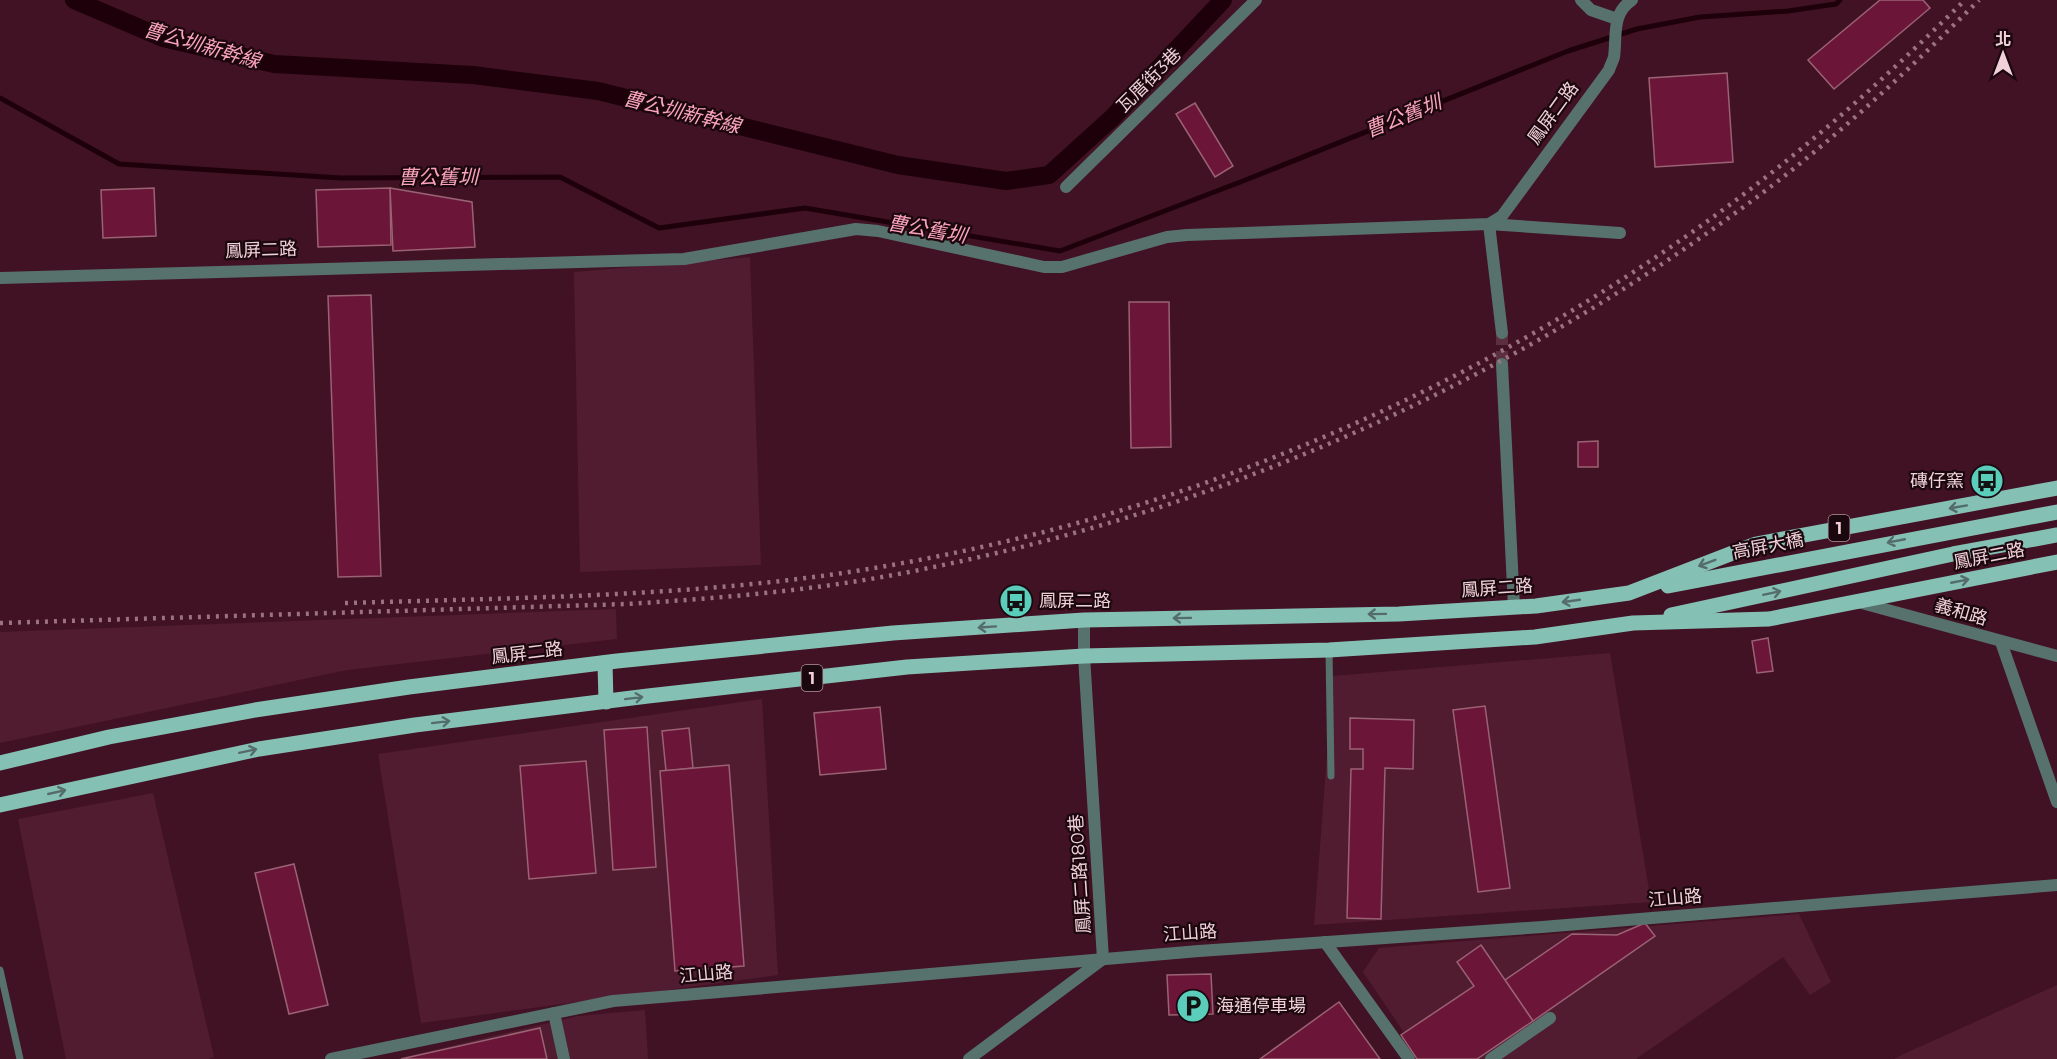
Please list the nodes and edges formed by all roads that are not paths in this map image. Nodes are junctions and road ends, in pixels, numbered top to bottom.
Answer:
1 (1256, 0) edge
2 (1581, 0) edge
3 (1632, 0) edge
4 (1616, 25) junction
5 (1066, 187) dead end
6 (1489, 224) junction
7 (1620, 233) dead end
8 (0, 278) edge
9 (1502, 333) tunnel mouth
10 (1502, 364) tunnel mouth
11 (2057, 488) edge
12 (2057, 512) edge
13 (2057, 535) edge
14 (2057, 562) edge
15 (1629, 593) junction
16 (1856, 601) junction
17 (1514, 607) junction
18 (1084, 620) junction
19 (1633, 623) junction
20 (2001, 642) junction
21 (1329, 650) junction
22 (1084, 656) junction
23 (2057, 656) edge
24 (605, 663) junction
25 (606, 702) junction
26 (0, 764) edge
27 (1331, 776) dead end
28 (2057, 802) edge
29 (0, 805) edge
30 (2057, 885) edge
31 (1325, 942) junction
32 (1103, 958) junction
33 (0, 970) edge
34 (554, 1013) junction
35 (1550, 1018) dead end
36 (20, 1059) edge
37 (331, 1059) edge
38 (564, 1059) edge
39 (969, 1059) edge
40 (1409, 1059) edge
41 (1491, 1059) edge

1 - 5 street, 瓦厝街3巷
2 - 4 street
3 - 4 street
4 - 6 street, 鳳屏二路
6 - 7 street
6 - 8 street, 鳳屏二路
6 - 9 street
10 - 17 street
11 -> 15 main road, 鳳屏二路 / 1
12 -> 15 main road, 高屏大橋 / 1
19 -> 13 main road, 1
16 -> 14 main road, 鳳屏二路 / 1
15 -> 17 main road, 鳳屏二路 / 1
16 - 19 main road, 鳳屏二路 / 1
16 - 20 street, 義和路
17 -> 18 main road, 鳳屏二路 / 1
18 - 22 street, 鳳屏二路180巷
18 -> 24 main road, 鳳屏二路 / 1
19 - 21 main road, 鳳屏二路 / 1
20 - 23 street, 義和路
20 - 28 street
21 - 22 main road, 鳳屏二路 / 1
21 - 27 lane
25 -> 22 main road, 鳳屏二路 / 1
22 - 32 street, 鳳屏二路180巷
24 - 25 main road
24 - 26 main road, 鳳屏二路 / 1
29 -> 25 main road, 鳳屏二路 / 1
30 - 31 street, 江山路
31 - 32 street, 江山路
31 - 40 street
32 - 34 street, 江山路
32 - 39 street, 鳳屏二路180巷
33 - 36 lane
34 - 37 street, 江山路
34 - 38 street
35 - 41 street

